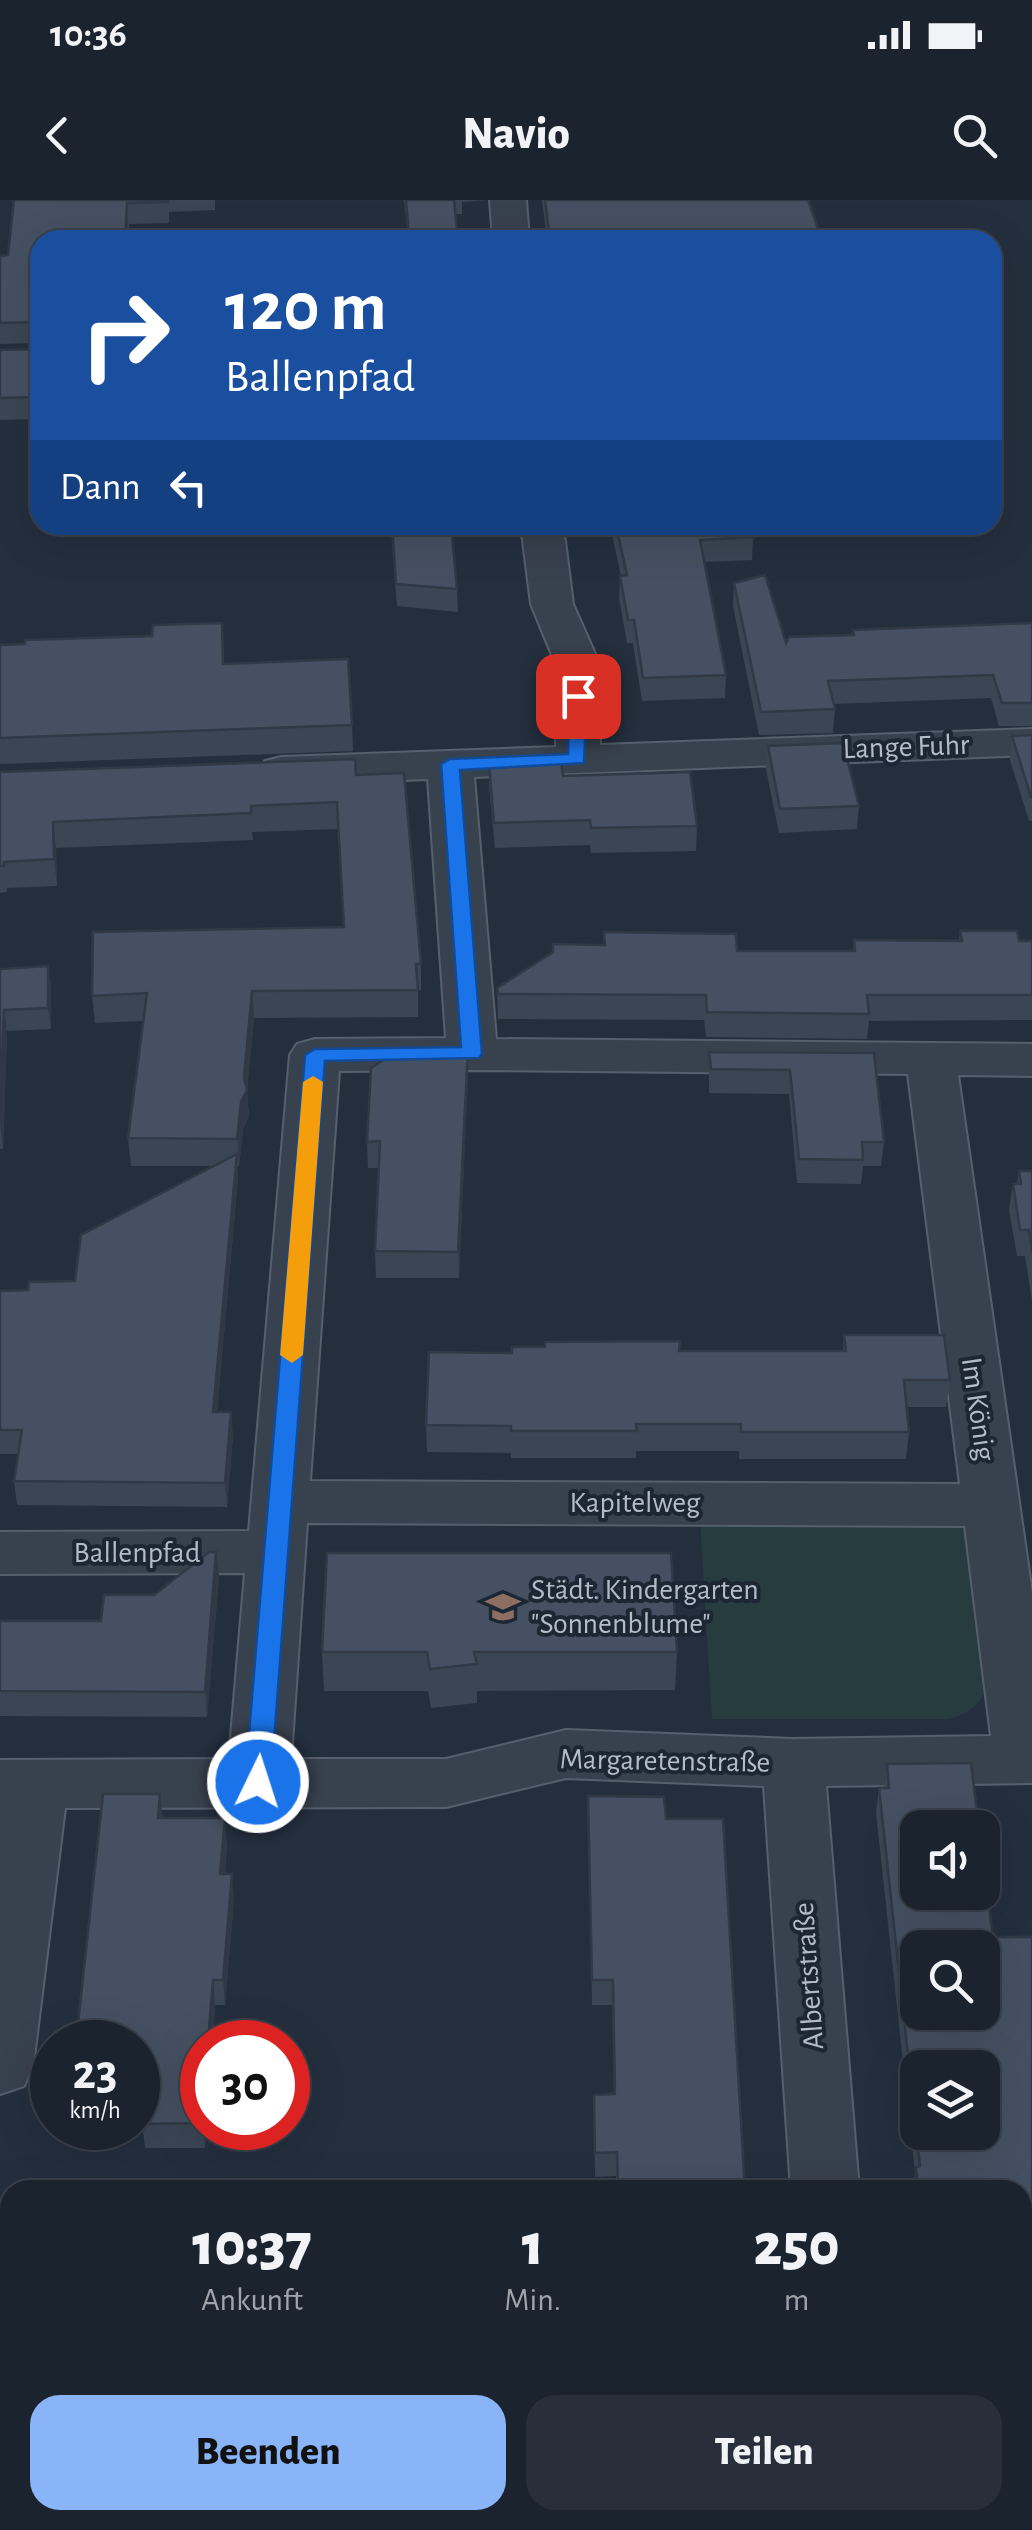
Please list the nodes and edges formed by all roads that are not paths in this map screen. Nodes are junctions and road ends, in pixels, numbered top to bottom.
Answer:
1 (508, 200) edge
2 (510, 230) edge
3 (543, 535) edge
4 (1032, 742) edge
5 (578, 759) junction
6 (450, 764) junction
7 (235, 773) edge
8 (472, 1054) junction
9 (931, 1060) junction
10 (1032, 1060) edge
11 (990, 1504) junction
12 (277, 1527) junction
13 (0, 1553) edge
14 (1028, 1759) edge
15 (793, 1763) junction
16 (258, 1782) junction
17 (18, 1784) edge
18 (0, 2066) edge
19 (824, 2180) edge

1 - 2 street
3 - 5 street
4 - 5 street, Lange Fuhr
5 - 6 street, Lange Fuhr
6 - 7 street, Lange Fuhr
6 - 8 street
8 - 9 street
8 - 12 street
9 - 10 street
9 - 11 street, Im König
11 - 12 street, Kapitelweg
11 - 14 street, Im König
12 - 13 street, Ballenpfad
12 - 16 street
14 - 15 street, Margaretenstraße
15 - 16 street, Margaretenstraße
15 - 19 street, Albertstraße
16 - 17 street, Margaretenstraße
17 - 18 street

